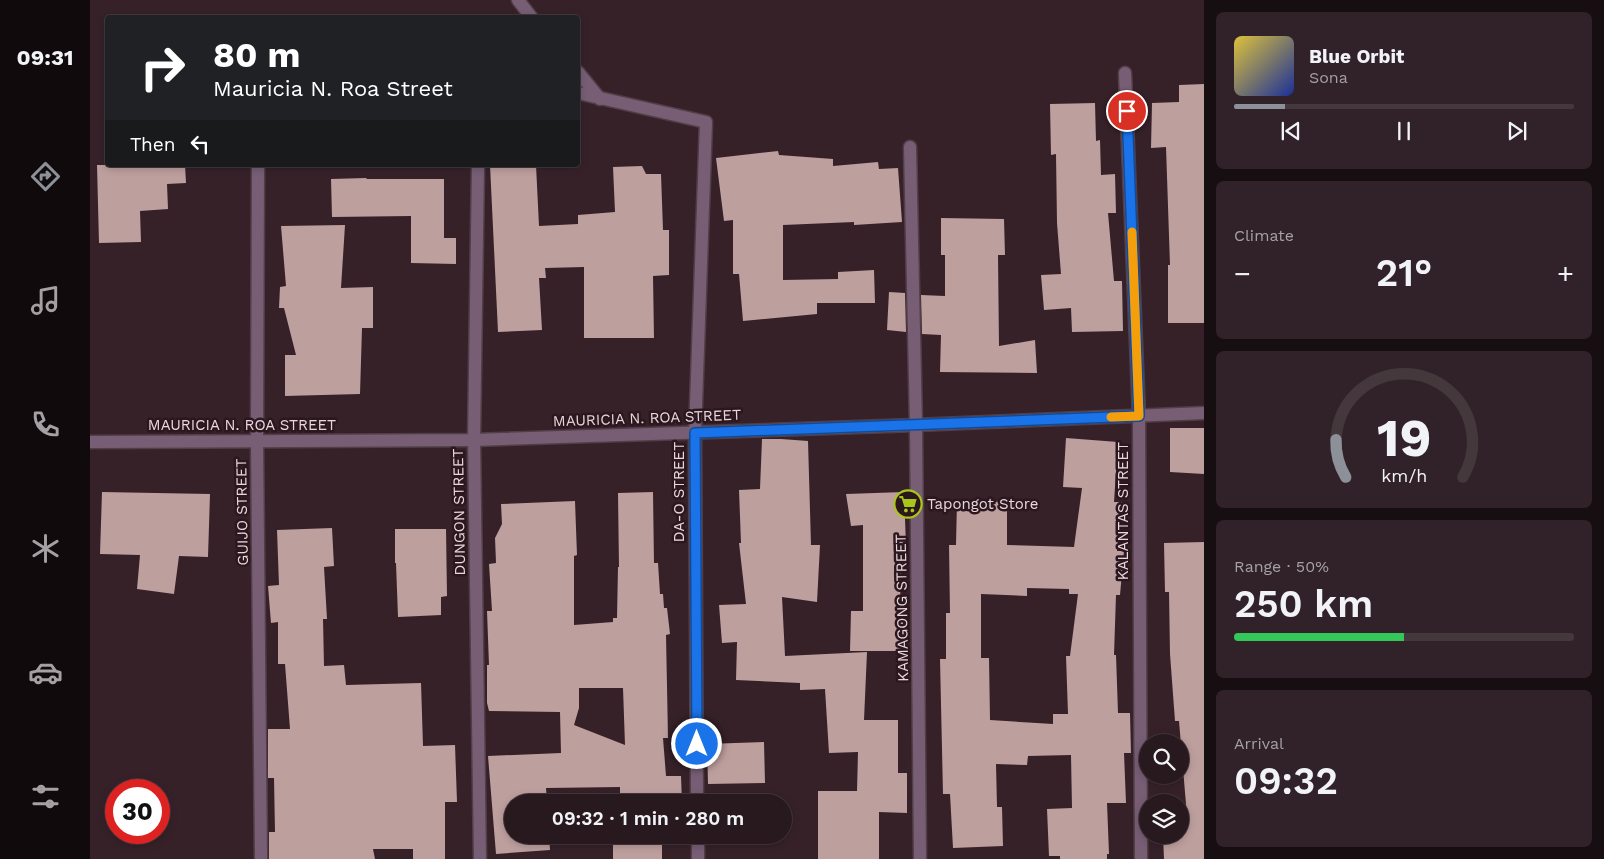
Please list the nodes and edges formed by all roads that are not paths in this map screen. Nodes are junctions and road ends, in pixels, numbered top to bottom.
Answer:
1 (518, 0) edge
2 (530, 15) edge
3 (1125, 72) dead end
4 (580, 74) edge
5 (580, 94) edge
6 (600, 99) junction
7 (910, 147) dead end
8 (258, 167) edge
9 (478, 167) edge
10 (1204, 413) edge
11 (1139, 416) junction
12 (916, 425) junction
13 (695, 433) junction
14 (474, 440) junction
15 (257, 441) junction
16 (90, 442) edge
17 (697, 794) edge
18 (698, 844) edge
19 (261, 859) edge
20 (480, 859) edge
21 (698, 859) edge
22 (920, 859) edge
23 (1141, 859) edge

1 - 2 street
3 - 11 street, KALANTAS STREET
4 - 6 street
5 - 6 street
6 - 13 street, DA-O STREET
7 - 12 street, KAMAGONG STREET
8 - 15 street, GUIJO STREET
9 - 14 street, DUNGON STREET
10 - 11 street, MAURICIA N. ROA STREET
11 - 12 street, MAURICIA N. ROA STREET
11 - 23 street, KALANTAS STREET
12 - 13 street, MAURICIA N. ROA STREET
12 - 22 street, KAMAGONG STREET
13 - 14 street, MAURICIA N. ROA STREET
13 - 17 street, DA-O STREET
14 - 15 street, MAURICIA N. ROA STREET
14 - 20 street, DUNGON STREET
15 - 16 street, MAURICIA N. ROA STREET
15 - 19 street, GUIJO STREET
18 - 21 street

